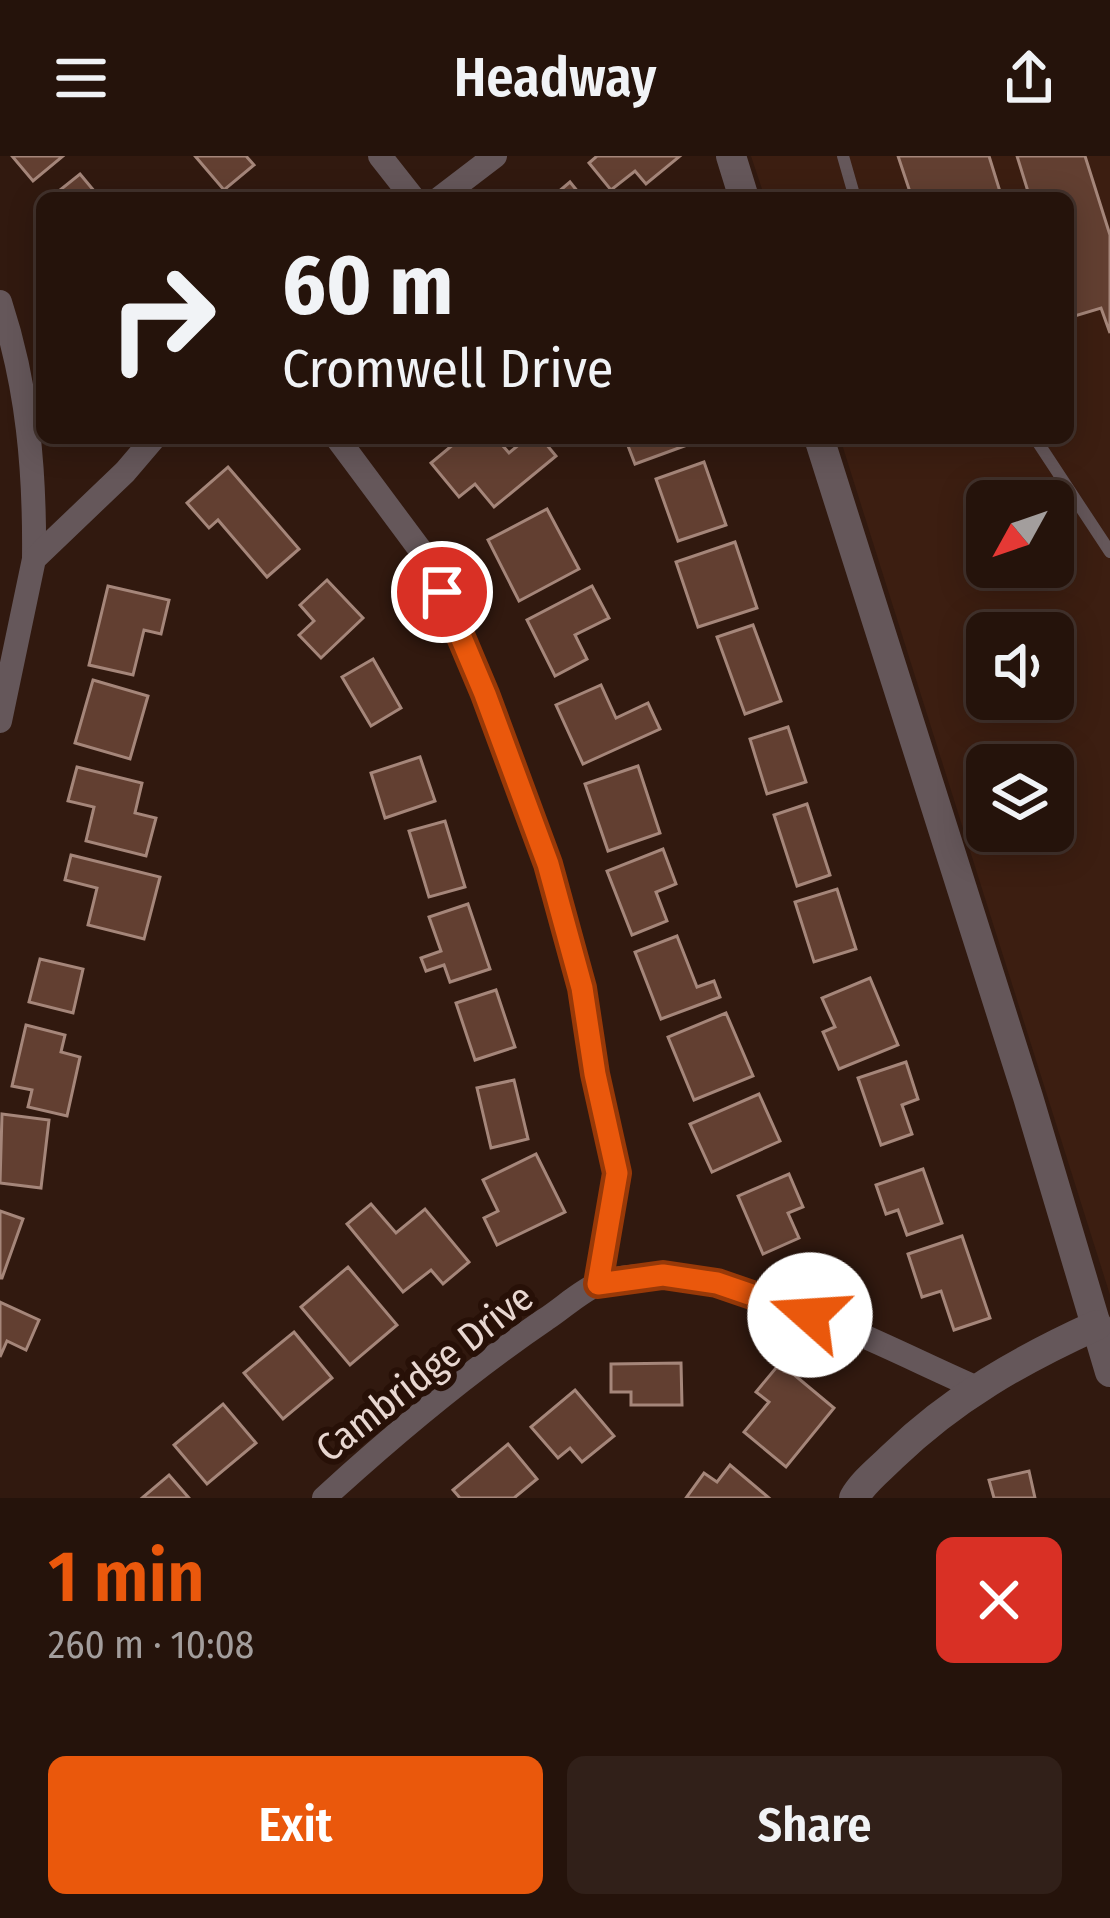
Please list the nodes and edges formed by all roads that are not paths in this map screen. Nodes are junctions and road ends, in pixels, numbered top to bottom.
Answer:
1 (380, 156) edge
2 (495, 156) edge
3 (731, 156) edge
4 (843, 156) edge
5 (408, 192) edge
6 (448, 192) edge
7 (742, 192) edge
8 (853, 192) edge
9 (0, 302) edge
10 (149, 444) edge
11 (341, 444) edge
12 (821, 444) edge
13 (1039, 444) edge
14 (1110, 552) edge
15 (34, 560) junction
16 (0, 721) edge
17 (598, 1284) junction
18 (1106, 1323) edge
19 (1110, 1372) edge
20 (975, 1387) junction
21 (324, 1498) edge
22 (854, 1498) edge

1 - 5 street
2 - 6 street
3 - 7 street
4 - 8 lane
9 - 15 street
10 - 15 street
11 - 17 street
12 - 18 street
13 - 14 lane
15 - 16 street
17 - 20 street, Cambridge Drive
17 - 21 street, Cambridge Drive
18 - 19 street
18 - 20 street
20 - 22 street

